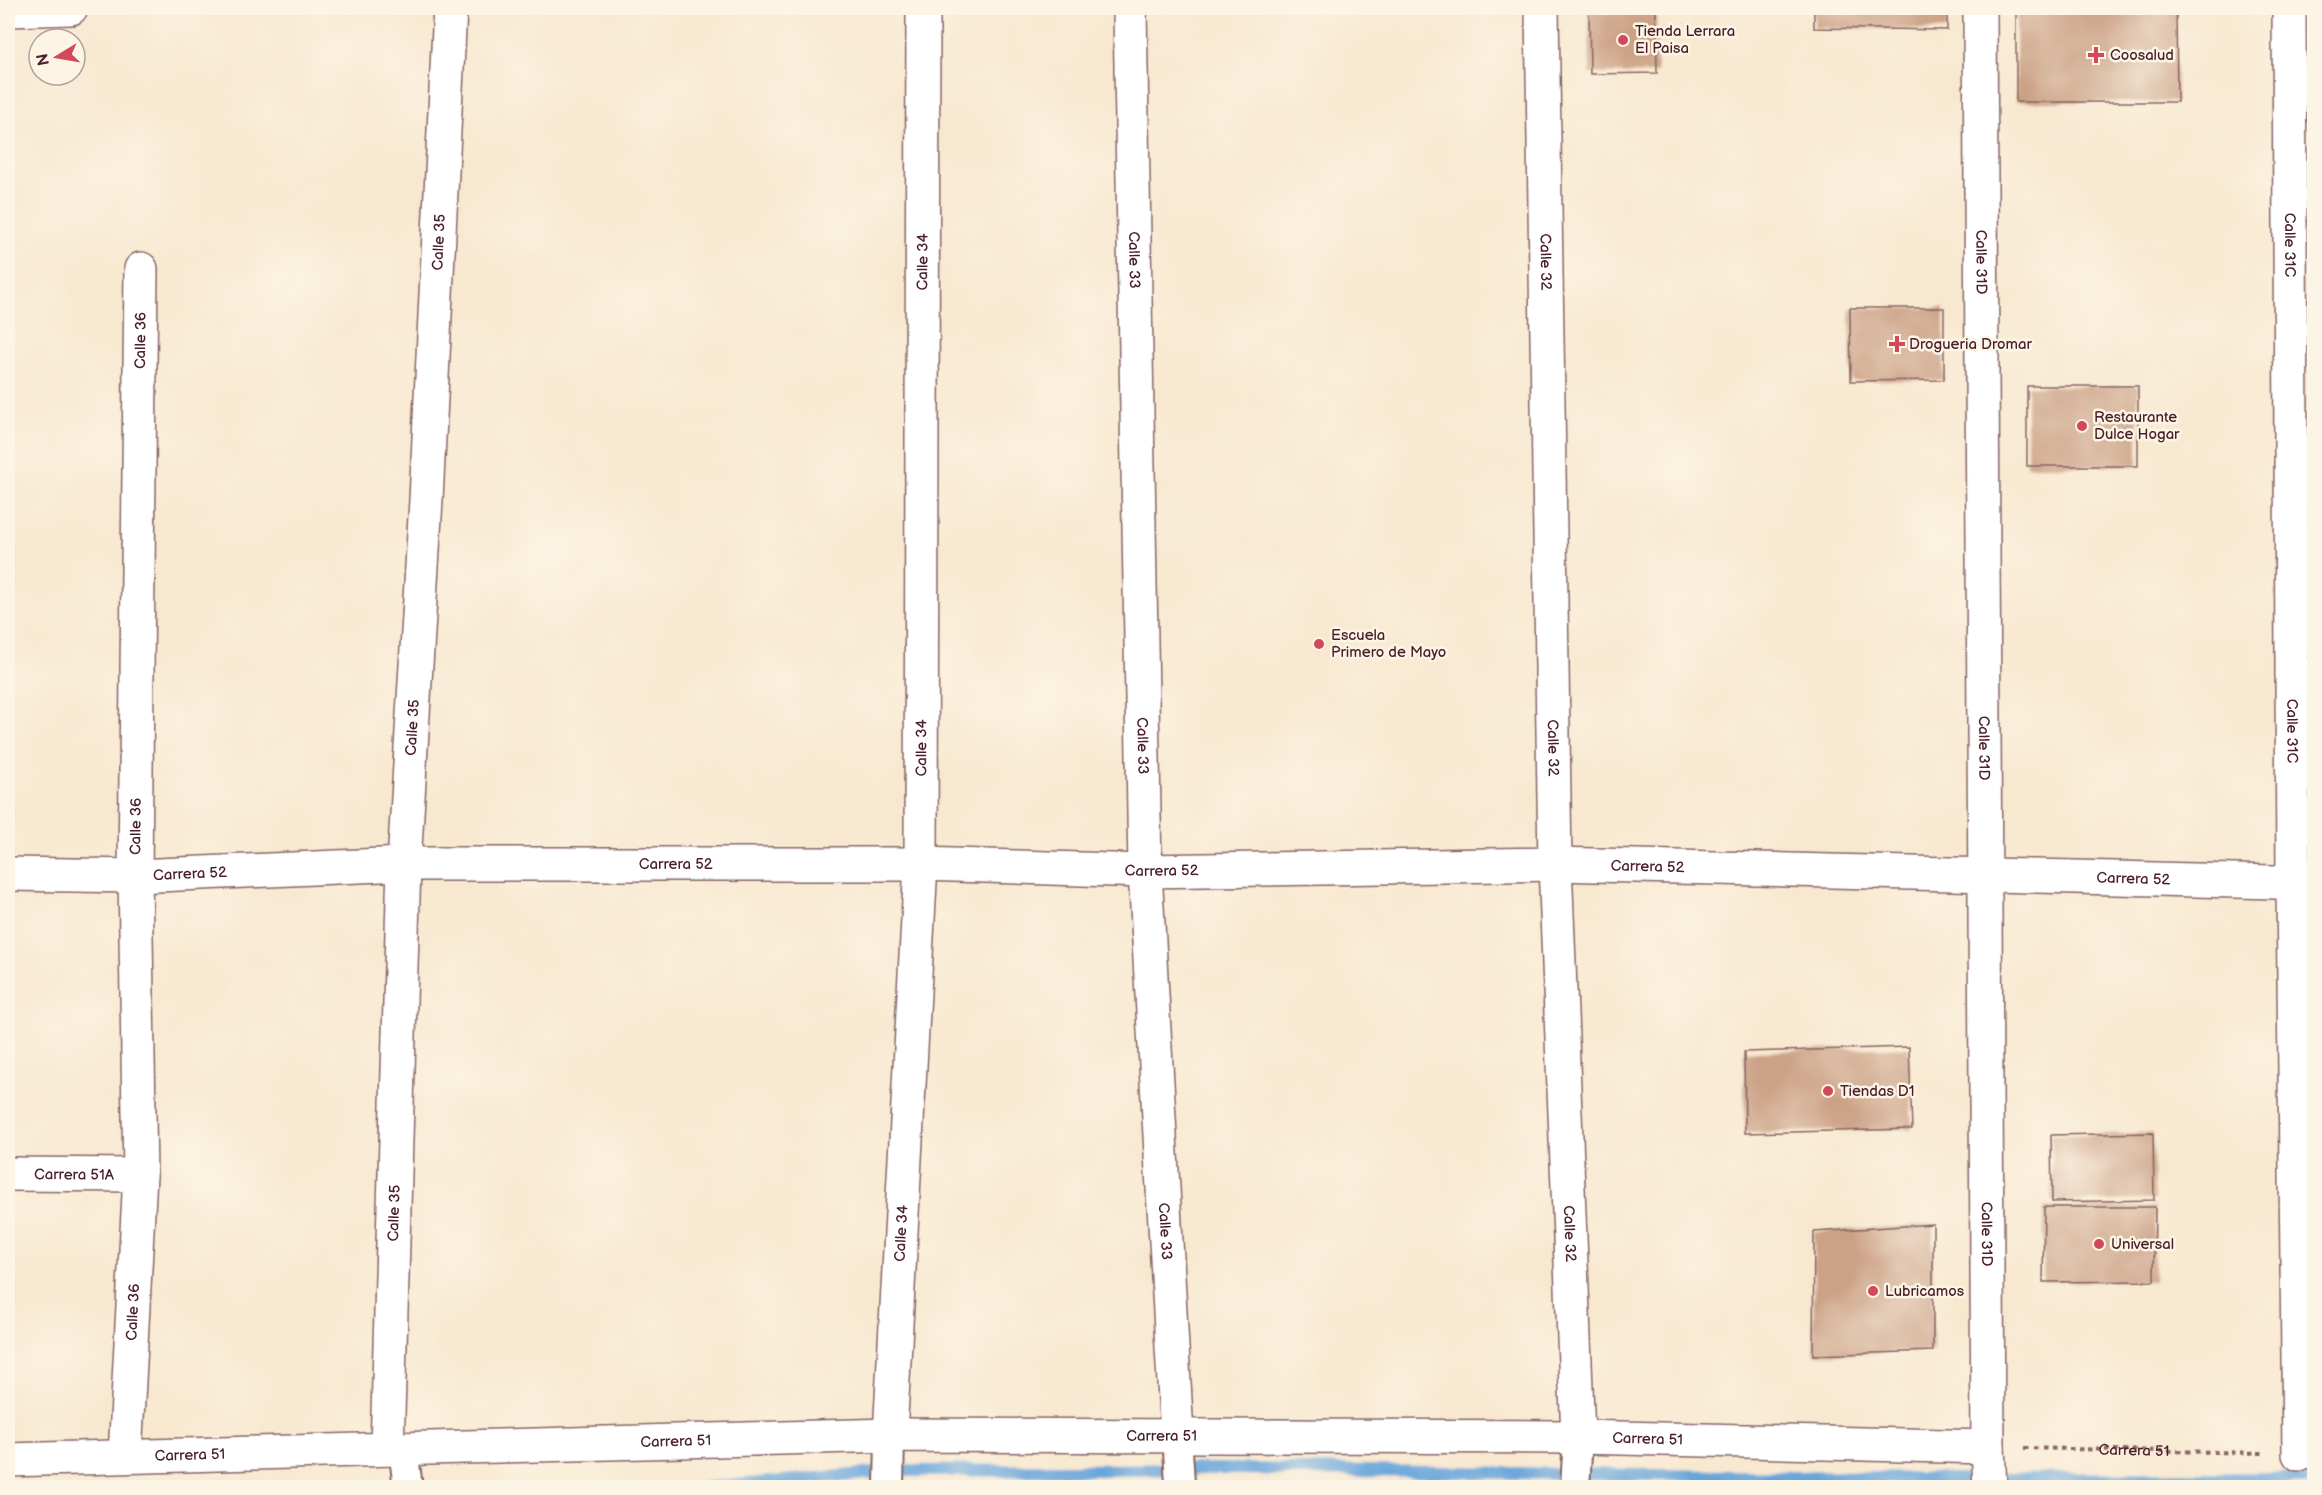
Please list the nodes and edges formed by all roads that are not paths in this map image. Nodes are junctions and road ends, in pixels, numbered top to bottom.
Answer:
1 (72, 8) edge
2 (450, 8) edge
3 (923, 8) edge
4 (1130, 8) edge
5 (1542, 8) edge
6 (1980, 8) edge
7 (2289, 8) edge
8 (8, 10) edge
9 (141, 268) dead end
10 (404, 864) junction
11 (921, 864) junction
12 (1555, 864) junction
13 (1145, 871) junction
14 (8, 874) edge
15 (135, 876) junction
16 (1985, 876) junction
17 (2304, 883) edge
18 (8, 1174) edge
19 (140, 1175) junction
20 (1177, 1443) junction
21 (890, 1444) junction
22 (1577, 1445) junction
23 (1988, 1447) junction
24 (2299, 1454) road end
25 (125, 1456) junction
26 (8, 1460) edge
27 (401, 1461) edge
28 (1180, 1483) dead end
29 (889, 1488) edge
30 (1575, 1488) edge
31 (1990, 1488) edge

1 - 8 street
2 - 10 street, Calle 35
3 - 11 street, Calle 34
4 - 13 street, Calle 33
5 - 12 street, Calle 32
6 - 16 street, Calle 31D
7 - 17 street, Calle 31C
9 - 15 street, Calle 36
10 - 11 street, Carrera 52
10 - 15 street, Carrera 52
10 - 27 street, Calle 35
11 - 13 street, Carrera 52
11 - 21 street, Calle 34
12 - 13 street, Carrera 52
12 - 16 street, Carrera 52
12 - 22 street, Calle 32
13 - 20 street, Calle 33
14 - 15 street, Carrera 52
15 - 19 street, Calle 36
16 - 17 street, Carrera 52
16 - 23 street, Calle 31D
17 - 24 street, Calle 31C
18 - 19 street, Carrera 51A
19 - 25 street, Calle 36
20 - 21 street, Carrera 51
20 - 22 street, Carrera 51
20 - 28 street, Calle 33
21 - 27 street, Carrera 51
21 - 29 street, Calle 34
22 - 23 street, Carrera 51
22 - 30 street, Calle 32
23 - 31 street, Calle 31D
25 - 26 street, Carrera 51
25 - 27 street, Carrera 51

